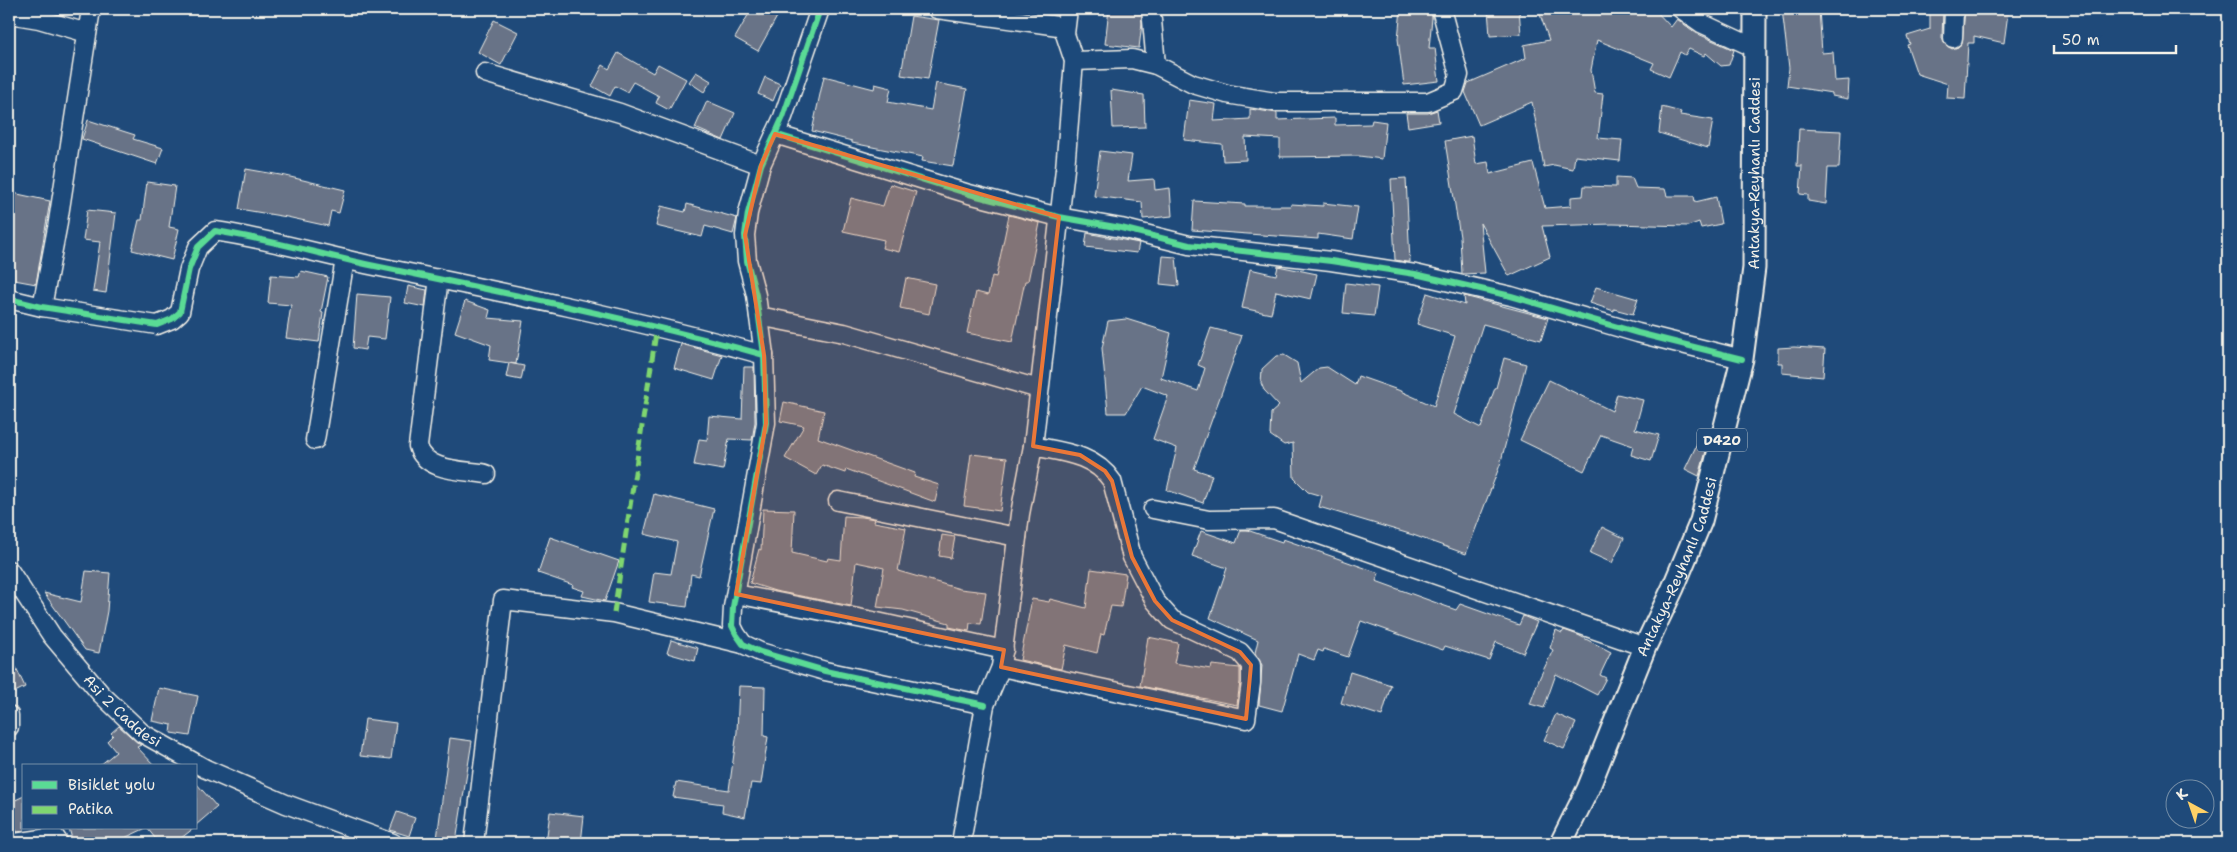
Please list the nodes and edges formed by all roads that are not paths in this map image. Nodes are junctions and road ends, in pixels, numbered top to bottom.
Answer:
1 (91, 9) edge
2 (820, 9) edge
3 (937, 9) edge
4 (1068, 9) edge
5 (1151, 9) edge
6 (1441, 9) edge
7 (1681, 9) edge
8 (1755, 9) edge
9 (1954, 9) edge
10 (9, 14) edge
11 (1066, 27) junction
12 (87, 33) junction
13 (1953, 38) dead end
14 (1755, 48) junction
15 (1074, 62) junction
16 (1156, 66) junction
17 (485, 73) dead end
18 (775, 134) junction
19 (761, 165) junction
20 (1059, 217) junction
21 (345, 259) junction
22 (439, 278) junction
23 (9, 299) edge
24 (42, 307) junction
25 (759, 316) junction
26 (764, 355) junction
27 (1742, 360) junction
28 (1039, 389) junction
29 (315, 440) dead end
30 (1033, 446) junction
31 (486, 474) dead end
32 (838, 501) dead end
33 (1154, 509) dead end
34 (1017, 537) junction
35 (9, 570) edge
36 (736, 594) junction
37 (744, 644) junction
38 (1645, 647) junction
39 (1002, 658) junction
40 (985, 705) junction
41 (197, 764) edge
42 (198, 764) edge
43 (15, 843) edge
44 (59, 843) edge
45 (393, 843) edge
46 (474, 843) edge
47 (961, 843) edge
48 (1561, 843) edge

1 - 12 street
2 - 18 street
3 - 11 street
4 - 11 street
5 - 16 street
6 - 16 street
7 - 14 street
8 - 14 main road, Antakya-Reyhanlı Caddesi / D420
9 - 13 street
10 - 12 street
11 - 15 street
12 - 24 street
14 - 27 main road, Antakya-Reyhanlı Caddesi / D420
15 - 16 street
15 - 20 street
17 - 19 street
18 - 19 street
18 - 20 street
19 - 25 street
20 - 27 street
20 - 28 street
21 - 22 street
21 - 24 street
21 - 29 street
22 - 26 street
22 - 31 street
23 - 24 street
25 - 26 street
25 - 28 street
26 - 36 street
27 - 38 main road, Antakya-Reyhanlı Caddesi / D420
28 - 30 street
30 - 34 street
30 - 39 street
32 - 34 street
33 - 38 street
34 - 39 street
35 - 41 street, Asi 2 Caddesi
36 - 37 street
36 - 39 street
37 - 40 street
37 - 46 street
38 - 48 main road, Antakya-Reyhanlı Caddesi / D420
39 - 40 street
40 - 47 street
42 - 45 street, Asi 2 Caddesi
43 - 44 street

